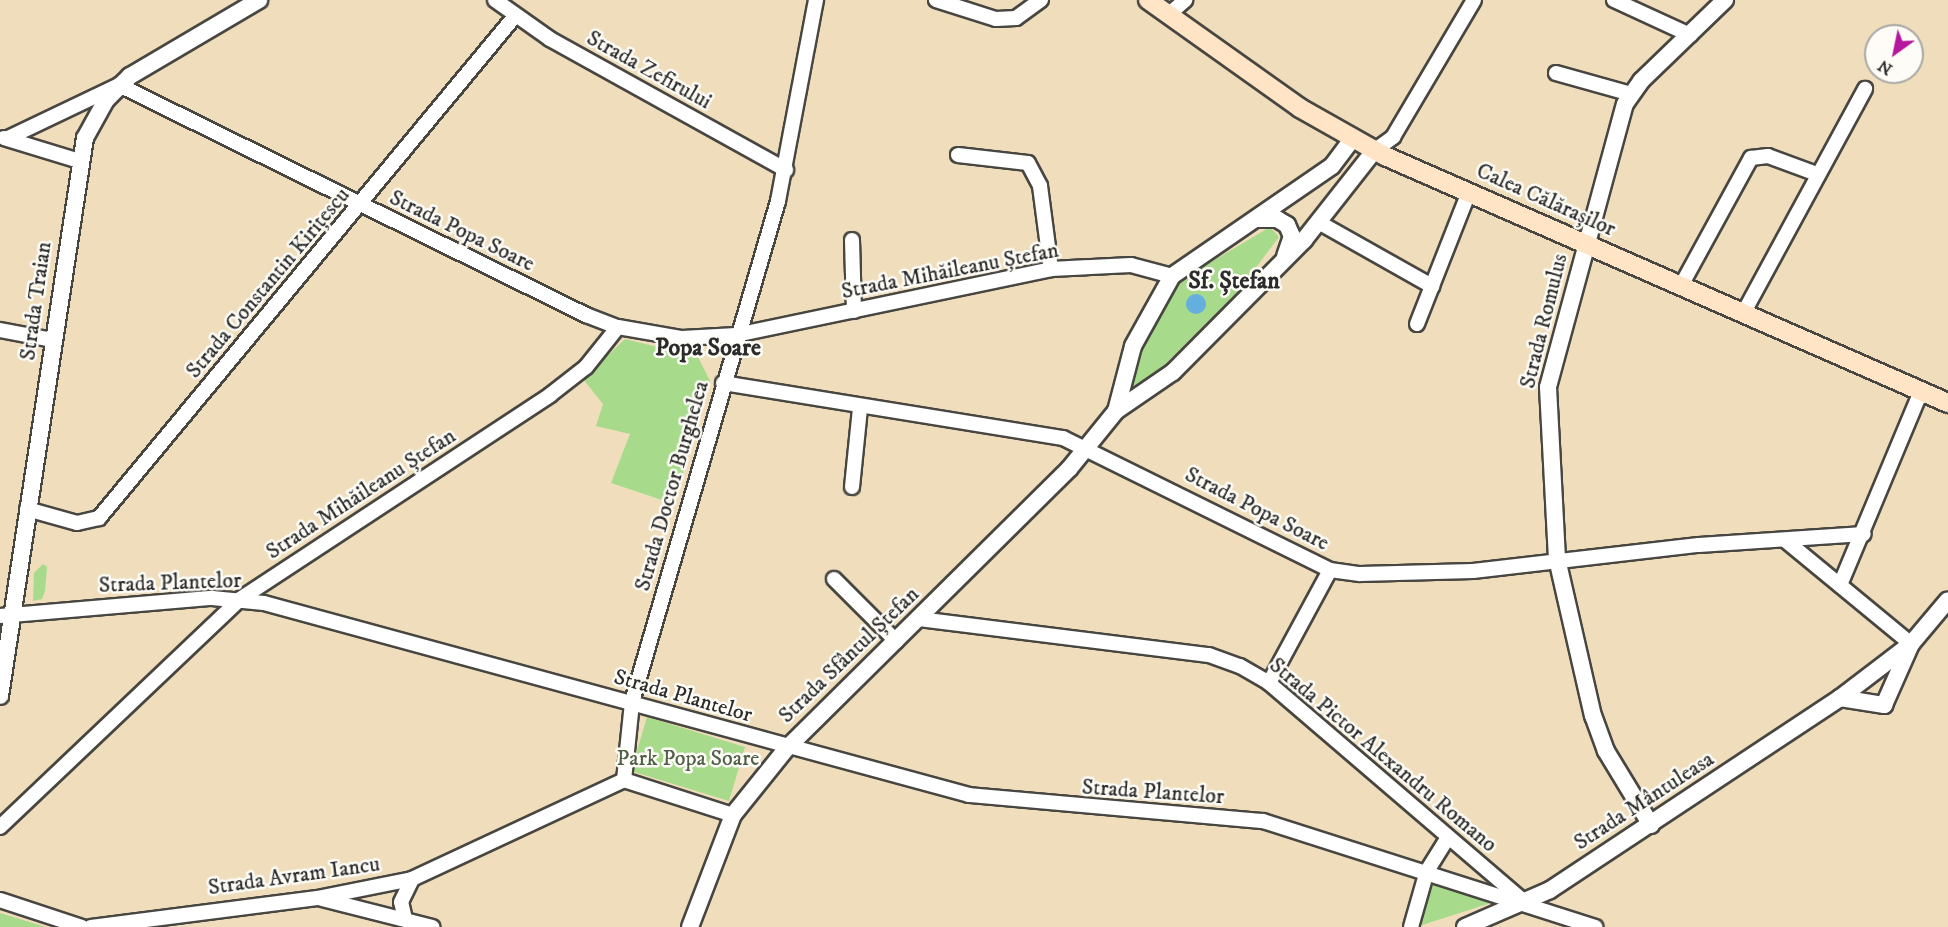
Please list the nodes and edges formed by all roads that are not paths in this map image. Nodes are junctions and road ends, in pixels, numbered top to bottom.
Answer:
1 (259, 0) edge
2 (495, 0) edge
3 (816, 0) edge
4 (936, 0) edge
5 (1041, 0) edge
6 (1148, 0) edge
7 (1185, 0) edge
8 (1474, 0) edge
9 (1614, 0) edge
10 (1725, 0) edge
11 (1168, 15) junction
12 (515, 16) junction
13 (1690, 35) junction
14 (1556, 73) dead end
15 (119, 85) junction
16 (1865, 89) dead end
17 (1631, 94) junction
18 (4, 138) edge
19 (1352, 140) junction
20 (1374, 151) junction
21 (958, 155) dead end
22 (79, 161) junction
23 (786, 170) junction
24 (1817, 174) junction
25 (1469, 192) junction
26 (360, 205) junction
27 (1253, 219) junction
28 (1320, 223) junction
29 (852, 240) dead end
30 (1587, 244) junction
31 (1284, 260) junction
32 (1051, 269) junction
33 (1172, 276) junction
34 (1682, 284) junction
35 (1432, 286) junction
36 (854, 311) junction
37 (1744, 312) junction
38 (1417, 324) dead end
39 (618, 327) junction
40 (0, 330) edge
41 (736, 335) junction
42 (53, 340) junction
43 (1128, 361) junction
44 (1162, 381) junction
45 (723, 383) junction
46 (1921, 391) junction
47 (1948, 403) edge
48 (860, 408) junction
49 (1116, 411) junction
50 (1088, 448) junction
51 (852, 487) dead end
52 (27, 509) junction
53 (1864, 534) junction
54 (1785, 540) junction
55 (1557, 559) junction
56 (1330, 570) junction
57 (834, 579) dead end
58 (1840, 585) junction
59 (240, 599) junction
60 (1948, 600) edge
61 (6, 615) edge
62 (919, 619) junction
63 (896, 641) junction
64 (1911, 644) junction
65 (1269, 683) junction
66 (0, 696) edge
67 (1840, 698) junction
68 (632, 702) junction
69 (786, 749) junction
70 (624, 780) junction
71 (733, 814) junction
72 (1651, 825) junction
73 (0, 826) edge
74 (1448, 837) junction
75 (1427, 871) junction
76 (412, 879) junction
77 (317, 898) junction
78 (0, 900) edge
79 (1527, 903) junction
80 (405, 919) junction
81 (82, 927) edge
82 (92, 927) edge
83 (433, 927) edge
84 (690, 927) edge
85 (1410, 927) edge
86 (1465, 927) edge
87 (1594, 927) edge

1 - 15 street, Strada Traian
2 - 12 street, Strada Zefirului
3 - 23 street, Strada Doctor Burghelea
4 - 5 street
6 - 11 main road, Calea Călărașilor
7 - 11 street
8 - 20 street
9 - 13 street
10 - 13 street, Strada Romulus
11 - 19 main road, Calea Călărașilor
12 - 23 street, Strada Zefirului
12 - 26 street, Strada Constantin Kirițescu
13 - 17 street, Strada Romulus
14 - 17 street
15 - 18 street
15 - 22 street, Strada Traian
15 - 26 street, Strada Popa Soare
16 - 24 street
17 - 30 street, Strada Romulus
18 - 22 street
19 - 20 main road, Calea Călărașilor
19 - 27 street
20 - 25 main road, Calea Călărașilor
20 - 28 street
21 - 32 street
22 - 42 street, Strada Traian
23 - 41 street, Strada Doctor Burghelea
24 - 34 street
24 - 37 street
25 - 30 main road, Calea Călărașilor
25 - 35 street
26 - 39 street, Strada Popa Soare
26 - 52 street, Strada Constantin Kirițescu
27 - 31 street
27 - 33 street
28 - 31 street
28 - 35 street
29 - 36 street
30 - 34 main road, Calea Călărașilor
30 - 55 street, Strada Romulus
31 - 44 street
32 - 33 street, Strada Mihăileanu Ștefan
32 - 36 street, Strada Mihăileanu Ștefan
33 - 43 street
34 - 37 main road, Calea Călărașilor
35 - 38 street
36 - 41 street, Strada Mihăileanu Ștefan
37 - 46 main road, Calea Călărașilor
39 - 41 street, Strada Popa Soare
39 - 59 street, Strada Mihăileanu Ștefan
40 - 42 street
41 - 45 street, Strada Doctor Burghelea
42 - 52 street, Strada Traian
43 - 44 street
43 - 49 street
44 - 49 street
45 - 48 street, Strada Popa Soare
45 - 68 street, Strada Doctor Burghelea
46 - 47 main road, Calea Călărașilor
46 - 53 street
48 - 50 street, Strada Popa Soare
48 - 51 street
49 - 50 street, Strada Sfântul Ștefan
50 - 56 street, Strada Popa Soare
50 - 62 street, Strada Sfântul Ștefan
52 - 61 street, Strada Traian
53 - 54 street, Strada Popa Soare
53 - 58 street
54 - 55 street, Strada Popa Soare
54 - 58 street
55 - 56 street, Strada Popa Soare
55 - 72 street, Strada Romulus
56 - 65 street
57 - 63 street
58 - 64 street
59 - 61 street, Strada Plantelor
59 - 68 street, Strada Plantelor
59 - 73 street, Strada Mihăileanu Ștefan
60 - 64 street, Strada Mântuleasa
61 - 66 street, Strada Traian
62 - 63 street, Strada Sfântul Ștefan
62 - 65 street, Strada Pictor Alexandru Romano
63 - 69 street, Strada Sfântul Ștefan
64 - 67 street, Strada Mântuleasa
64 - 67 street, Strada Mântuleasa
65 - 74 street, Strada Pictor Alexandru Romano
67 - 72 street, Strada Mântuleasa
68 - 69 street, Strada Plantelor
68 - 70 street, Strada Doctor Burghelea
69 - 71 street, Strada Sfântul Ștefan
69 - 75 street, Strada Plantelor
70 - 71 street
70 - 76 street, Strada Avram Iancu
71 - 84 street, Strada Sfântul Ștefan
72 - 79 street, Strada Mântuleasa
74 - 75 street
74 - 79 street, Strada Pictor Alexandru Romano
75 - 79 street, Strada Plantelor
75 - 85 street
76 - 77 street, Strada Avram Iancu
76 - 80 street
77 - 80 street
77 - 82 street, Strada Avram Iancu
78 - 81 street
79 - 86 street, Strada Mântuleasa
79 - 87 street, Strada Plantelor
80 - 83 street

